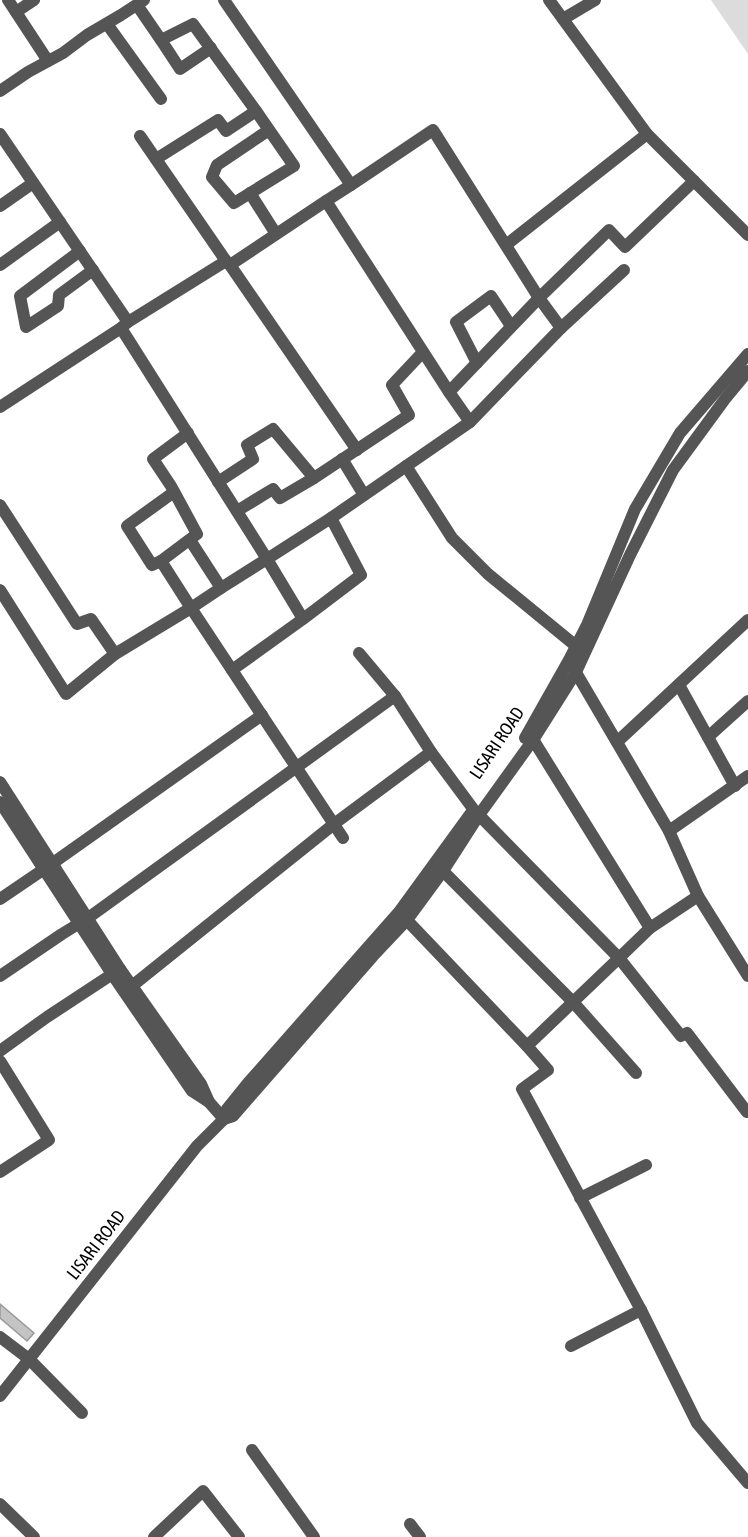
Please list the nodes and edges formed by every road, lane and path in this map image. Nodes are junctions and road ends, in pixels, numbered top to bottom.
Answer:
1 (8, 0) edge
2 (34, 0) edge
3 (224, 0) edge
4 (549, 0) edge
5 (595, 0) edge
6 (141, 2) edge
7 (16, 12) junction
8 (563, 19) junction
9 (106, 24) junction
10 (161, 40) junction
11 (211, 48) junction
12 (48, 61) junction
13 (0, 91) edge
14 (161, 99) dead end
15 (256, 111) junction
16 (269, 130) junction
17 (0, 134) edge
18 (647, 134) junction
19 (140, 136) dead end
20 (5, 152) edge
21 (156, 159) junction
22 (694, 181) junction
23 (33, 183) junction
24 (351, 185) junction
25 (250, 194) junction
26 (326, 201) junction
27 (0, 206) edge
28 (60, 222) junction
29 (276, 234) junction
30 (748, 235) edge
31 (506, 244) junction
32 (80, 252) junction
33 (228, 263) junction
34 (0, 265) edge
35 (93, 270) junction
36 (624, 270) dead end
37 (47, 276) junction
38 (59, 295) junction
39 (539, 298) junction
40 (125, 325) junction
41 (512, 327) junction
42 (561, 328) junction
43 (423, 352) junction
44 (747, 356) edge
45 (477, 363) junction
46 (748, 372) edge
47 (449, 392) junction
48 (0, 407) edge
49 (470, 422) junction
50 (188, 434) junction
51 (357, 450) junction
52 (342, 459) junction
53 (406, 466) junction
54 (314, 478) junction
55 (218, 482) junction
56 (174, 492) junction
57 (364, 495) junction
58 (0, 505) edge
59 (237, 511) junction
60 (331, 518) junction
61 (190, 540) junction
62 (267, 559) junction
63 (161, 561) junction
64 (221, 588) junction
65 (0, 590) edge
66 (191, 608) junction
67 (303, 619) junction
68 (748, 620) edge
69 (576, 646) junction
70 (359, 653) dead end
71 (115, 654) junction
72 (569, 660) junction
73 (232, 670) junction
74 (576, 672) junction
75 (679, 685) junction
76 (395, 696) junction
77 (748, 701) edge
78 (262, 715) junction
79 (531, 736) junction
80 (708, 737) junction
81 (617, 742) junction
82 (431, 752) junction
83 (297, 768) junction
84 (748, 776) edge
85 (735, 786) junction
86 (1, 787) edge
87 (0, 802) edge
88 (476, 813) junction
89 (18, 820) junction
90 (334, 824) junction
91 (669, 831) junction
92 (343, 838) dead end
93 (48, 866) junction
94 (439, 867) junction
95 (698, 896) junction
96 (0, 898) edge
97 (403, 916) junction
98 (84, 921) junction
99 (650, 928) junction
100 (619, 958) junction
101 (116, 972) junction
102 (0, 976) edge
103 (748, 976) edge
104 (132, 986) junction
105 (573, 1002) junction
106 (527, 1046) junction
107 (170, 1049) junction
108 (0, 1051) edge
109 (0, 1061) edge
110 (636, 1073) dead end
111 (748, 1112) edge
112 (224, 1119) junction
113 (646, 1165) dead end
114 (0, 1172) edge
115 (580, 1198) junction
116 (641, 1310) junction
117 (0, 1337) edge
118 (571, 1346) dead end
119 (29, 1359) junction
120 (0, 1396) edge
121 (82, 1413) dead end
122 (252, 1449) dead end
123 (748, 1483) edge
124 (0, 1504) edge
125 (410, 1524) dead end
126 (34, 1537) edge
127 (154, 1537) edge
128 (239, 1537) edge
129 (314, 1537) edge
130 (420, 1537) edge

1 - 7 street
2 - 7 street
3 - 24 street
4 - 8 street
5 - 8 street
6 - 9 street
6 - 10 street
7 - 12 street
8 - 18 street
9 - 12 street
9 - 14 street
10 - 11 street
10 - 11 street
11 - 15 street
12 - 13 street
15 - 16 street
15 - 21 street
16 - 25 street
16 - 25 street
17 - 20 street
18 - 22 street
18 - 31 street
19 - 21 street
20 - 23 street
21 - 33 street
22 - 30 street
22 - 39 street
23 - 27 street
23 - 28 street
24 - 26 street
24 - 31 street
25 - 29 street
26 - 29 street
26 - 43 street
28 - 32 street
28 - 34 street
29 - 33 street
31 - 39 street
32 - 35 street
32 - 37 street
33 - 40 street
33 - 51 street
35 - 38 street
35 - 40 street
36 - 42 street
37 - 38 street
37 - 38 street
39 - 41 street
39 - 42 street
40 - 48 street
40 - 50 street
41 - 45 street
41 - 45 street
42 - 49 street
43 - 47 street
43 - 51 street
44 - 69 street, LISARI ROAD
45 - 47 street
46 - 74 street, LISARI ROAD
47 - 49 street
49 - 53 street
50 - 55 street
50 - 56 street
51 - 52 street
52 - 54 street
52 - 57 street
53 - 57 street
53 - 69 street
54 - 55 street
54 - 59 street
55 - 59 street
56 - 61 street
56 - 63 street
57 - 60 street
58 - 71 street
59 - 62 street
60 - 62 street
60 - 67 street
61 - 63 street
61 - 64 street
62 - 64 street
62 - 67 street
63 - 66 street
64 - 66 street
65 - 71 street
66 - 71 street
66 - 73 street
67 - 73 street
68 - 75 street
69 - 72 street, LISARI ROAD
70 - 76 street
72 - 74 street
72 - 79 street, LISARI ROAD
73 - 78 street
74 - 79 street, LISARI ROAD
74 - 81 street
75 - 80 street
75 - 81 street
76 - 82 street
76 - 83 street
77 - 80 street
78 - 83 street
78 - 93 street
79 - 88 street, LISARI ROAD
79 - 99 street
80 - 85 street
81 - 91 street
82 - 88 street
82 - 90 street
83 - 90 street
83 - 98 street
84 - 85 street
85 - 91 street
86 - 89 street
87 - 89 street
88 - 94 street, LISARI ROAD
88 - 100 street
89 - 93 street
90 - 92 street
90 - 104 street
91 - 95 street
93 - 96 street
93 - 98 street
94 - 97 street, LISARI ROAD
94 - 105 street
95 - 99 street
95 - 103 street
97 - 106 street
97 - 112 street, LISARI ROAD
98 - 101 street
98 - 102 street
99 - 100 street
100 - 105 street
100 - 111 street
101 - 104 street
101 - 107 street
101 - 108 street
104 - 107 street
105 - 106 street
105 - 110 street
106 - 115 street
107 - 112 street
109 - 114 street
112 - 119 street, LISARI ROAD
113 - 115 street
115 - 116 street
116 - 118 street
116 - 123 street
117 - 119 street
119 - 120 street, LISARI ROAD
119 - 121 street
122 - 129 street
124 - 126 street
125 - 130 street
127 - 128 street

